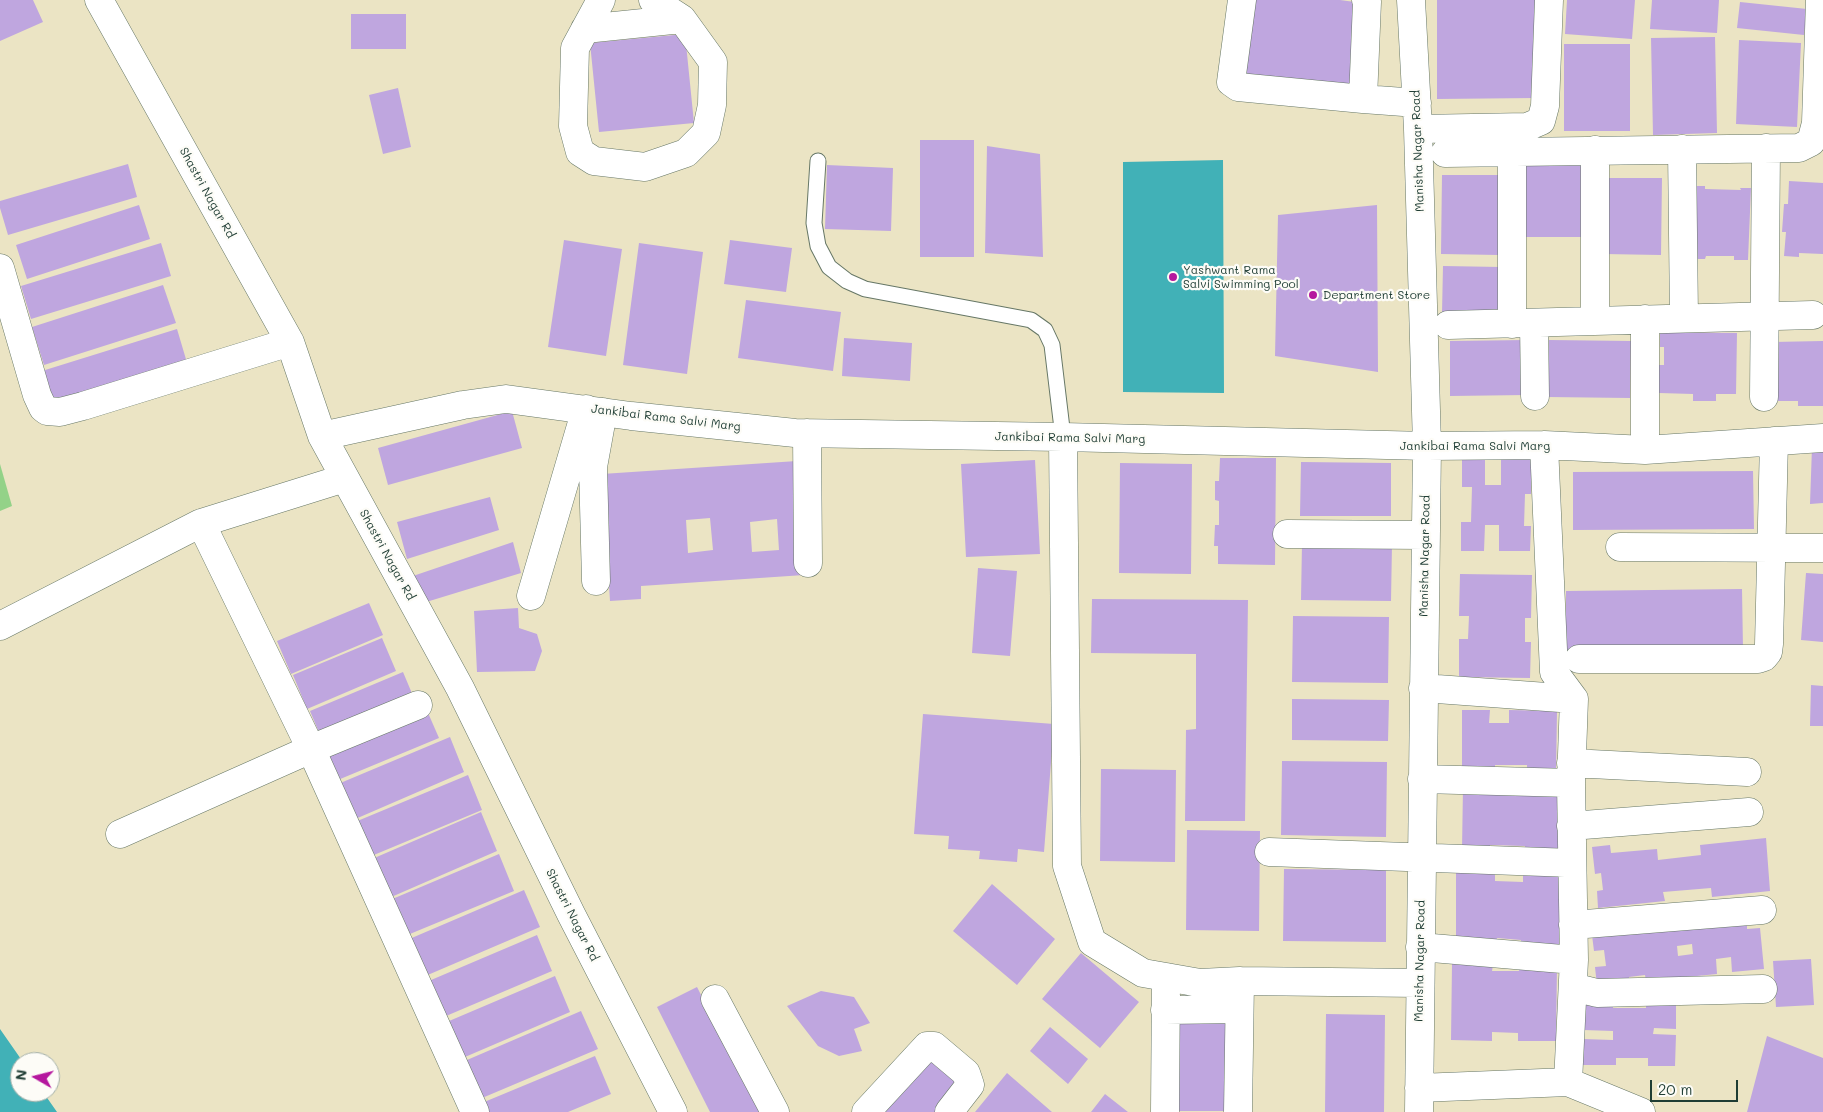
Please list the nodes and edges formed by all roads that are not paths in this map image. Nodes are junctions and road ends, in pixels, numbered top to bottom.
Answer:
1 (99, 0) edge
2 (601, 0) edge
3 (653, 0) edge
4 (1242, 0) edge
5 (1366, 0) edge
6 (1410, 0) edge
7 (1549, 0) edge
8 (1820, 0) edge
9 (682, 19) junction
10 (585, 29) junction
11 (1363, 99) junction
12 (1417, 116) junction
13 (1766, 148) junction
14 (1682, 149) junction
15 (1595, 150) junction
16 (1512, 151) junction
17 (1445, 153) dead end
18 (818, 161) dead end
19 (0, 268) edge
20 (1813, 315) dead end
21 (1765, 316) junction
22 (1684, 318) junction
23 (1645, 319) junction
24 (1595, 321) junction
25 (1523, 323) junction
26 (1448, 325) dead end
27 (290, 342) junction
28 (1535, 396) dead end
29 (1764, 397) dead end
30 (594, 410) junction
31 (807, 433) junction
32 (322, 436) junction
33 (1063, 437) junction
34 (1823, 438) edge
35 (1774, 441) junction
36 (1544, 445) junction
37 (1427, 446) junction
38 (1645, 450) junction
39 (345, 478) junction
40 (201, 523) junction
41 (1287, 534) dead end
42 (1425, 535) junction
43 (1620, 547) dead end
44 (1823, 548) edge
45 (1772, 549) junction
46 (808, 563) dead end
47 (596, 580) dead end
48 (531, 596) dead end
49 (0, 626) edge
50 (1579, 659) dead end
51 (1554, 672) junction
52 (1736, 674) dead end
53 (1423, 688) junction
54 (1574, 699) junction
55 (418, 705) dead end
56 (311, 749) junction
57 (1746, 772) dead end
58 (1571, 773) junction
59 (1422, 778) junction
60 (1749, 812) dead end
61 (1571, 826) junction
62 (120, 834) dead end
63 (1269, 852) dead end
64 (1422, 858) junction
65 (1572, 863) junction
66 (1762, 910) dead end
67 (1573, 925) junction
68 (1420, 947) junction
69 (1574, 960) junction
70 (1166, 978) junction
71 (1240, 981) junction
72 (1420, 982) junction
73 (1573, 987) junction
74 (1762, 989) dead end
75 (715, 999) dead end
76 (1240, 1009) junction
77 (1165, 1010) junction
78 (1568, 1082) junction
79 (1419, 1100) edge
80 (475, 1112) edge
81 (673, 1112) edge
82 (775, 1112) edge
83 (866, 1112) edge
84 (949, 1112) edge
85 (1164, 1112) edge
86 (1238, 1112) edge
87 (1641, 1112) edge

1 - 27 street, Shastri Nagar Rd
2 - 10 street
3 - 9 street
4 - 11 street
5 - 11 street
6 - 12 street, Manisha Nagar Road
7 - 12 street
8 - 13 street
9 - 10 street
9 - 10 street
11 - 12 street
12 - 37 street, Manisha Nagar Road
13 - 14 street
13 - 21 street
14 - 15 street
14 - 22 street
15 - 16 street
15 - 24 street
16 - 17 street
16 - 25 street
18 - 33 lane
19 - 27 street
20 - 21 street
21 - 22 street
21 - 29 street
22 - 23 street
23 - 24 street
23 - 38 street
24 - 25 street
25 - 26 street
25 - 28 street
27 - 32 street, Shastri Nagar Rd
30 - 31 street, Jankibai Rama Salvi Marg
30 - 32 street, Jankibai Rama Salvi Marg
30 - 47 street
30 - 48 street
31 - 33 street, Jankibai Rama Salvi Marg
31 - 46 street
32 - 39 street, Shastri Nagar Rd
33 - 37 street, Jankibai Rama Salvi Marg
33 - 70 street
34 - 35 street, Jankibai Rama Salvi Marg
35 - 38 street, Jankibai Rama Salvi Marg
35 - 45 street
36 - 37 street, Jankibai Rama Salvi Marg
36 - 38 street, Jankibai Rama Salvi Marg
36 - 51 street
37 - 42 street, Manisha Nagar Road
39 - 40 street
39 - 81 street, Shastri Nagar Rd
40 - 49 street
40 - 56 street
41 - 42 street
42 - 53 street, Manisha Nagar Road
43 - 45 street
44 - 45 street
45 - 50 street
51 - 52 street
51 - 54 street
53 - 54 street
53 - 59 street, Manisha Nagar Road
54 - 58 street
55 - 56 street
56 - 62 street
56 - 80 street
57 - 58 street
58 - 59 street
58 - 61 street
59 - 64 street, Manisha Nagar Road
60 - 61 street
61 - 65 street
63 - 64 street
64 - 65 street
64 - 68 street, Manisha Nagar Road
65 - 67 street
66 - 67 street
67 - 69 street
68 - 69 street
68 - 72 street, Manisha Nagar Road
69 - 73 street
70 - 71 street
70 - 77 street
71 - 72 street
71 - 76 street
72 - 79 street, Manisha Nagar Road
73 - 74 street
73 - 78 street
75 - 82 street
76 - 77 street
76 - 86 street
77 - 85 street
78 - 79 street
78 - 87 street
83 - 84 street

